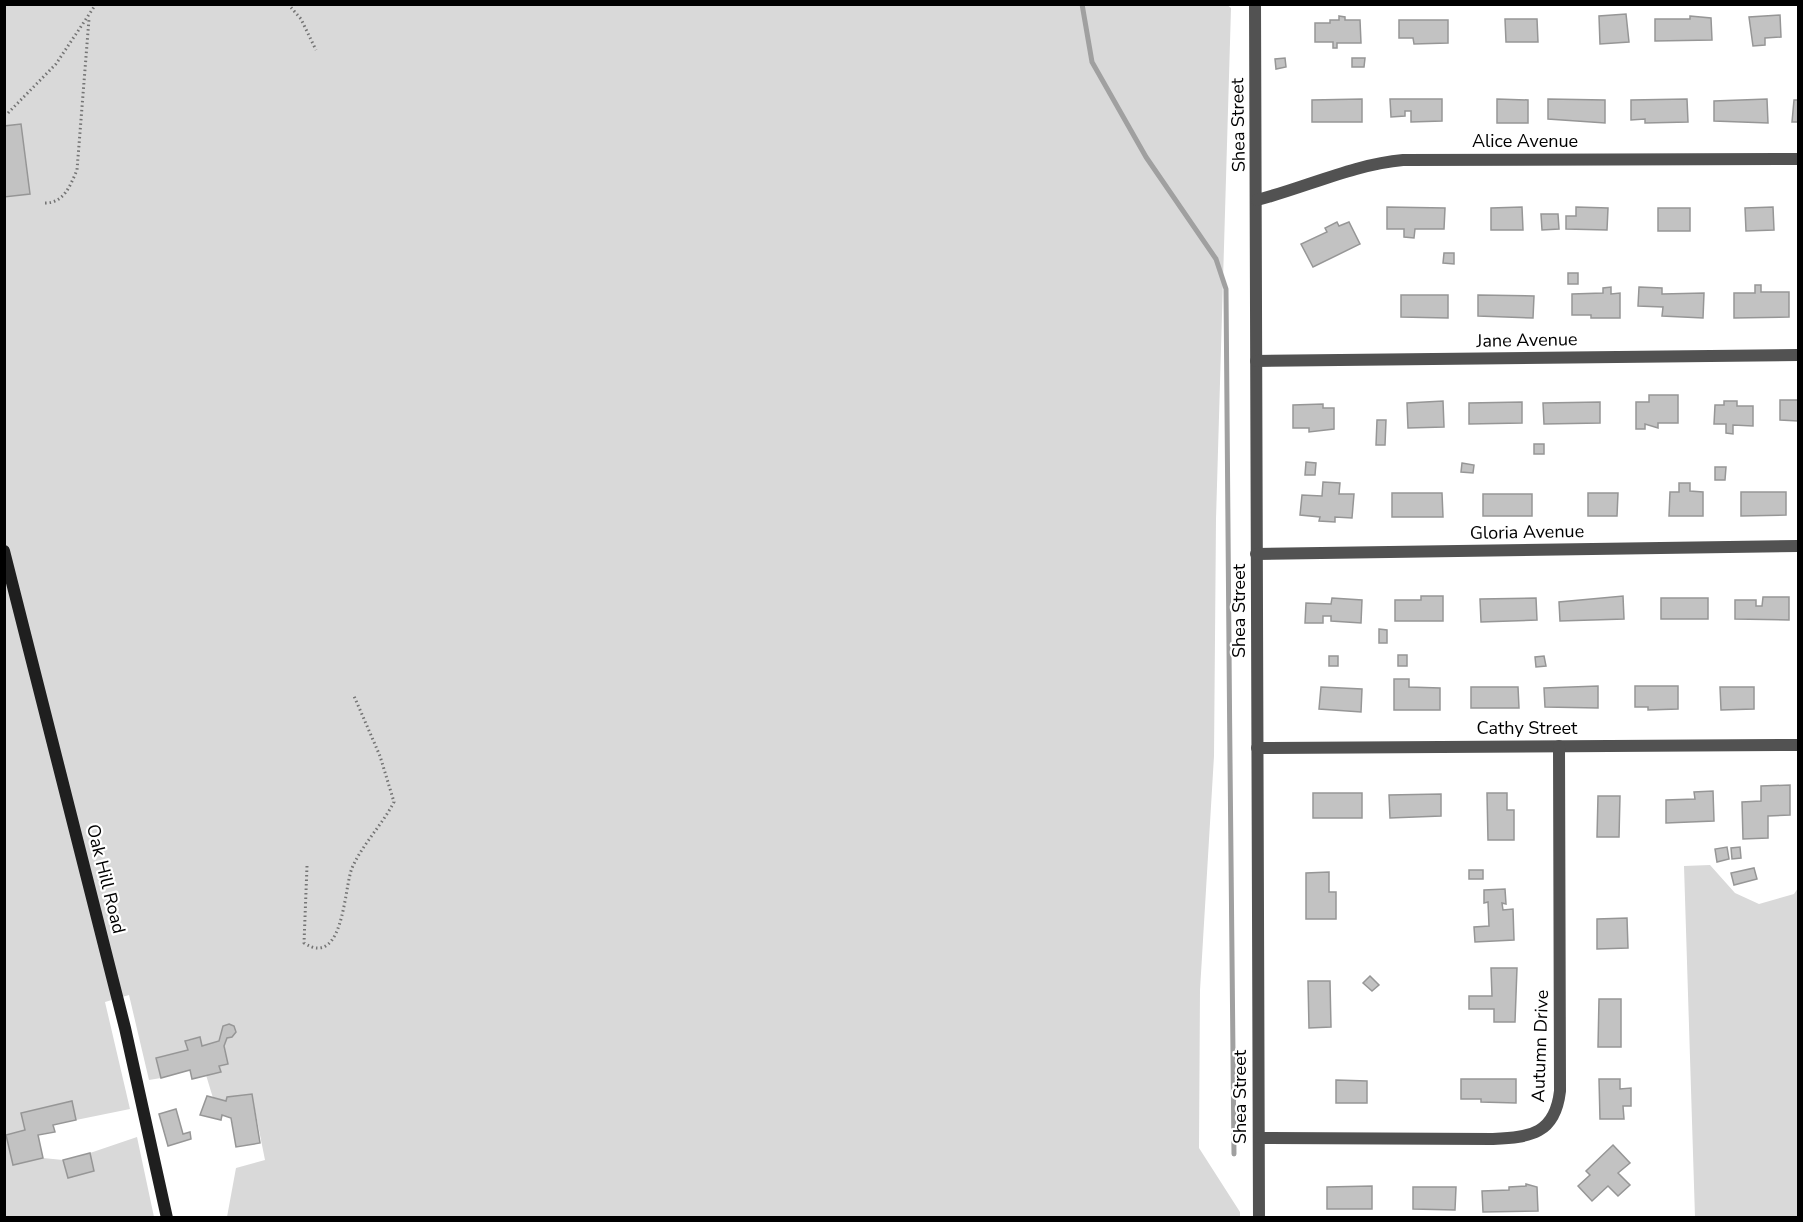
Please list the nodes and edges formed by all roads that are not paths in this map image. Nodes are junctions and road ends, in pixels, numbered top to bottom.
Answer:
1 (1255, 4) edge
2 (1798, 159) edge
3 (1257, 200) junction
4 (1798, 355) edge
5 (1256, 362) junction
6 (1798, 546) edge
7 (4, 551) edge
8 (1257, 554) junction
9 (1798, 745) edge
10 (1559, 746) junction
11 (1257, 748) junction
12 (1259, 1138) junction
13 (167, 1218) edge
14 (1259, 1218) edge

1 - 3 street, Shea Street
2 - 3 street, Alice Avenue
3 - 5 street, Shea Street
4 - 5 street, Jane Avenue
5 - 8 street, Shea Street
6 - 8 street, Gloria Avenue
7 - 13 street, Oak Hill Road
8 - 11 street, Shea Street
9 - 10 street, Cathy Street
10 - 11 street, Cathy Street
10 - 12 street, Autumn Drive
11 - 12 street, Shea Street
12 - 14 street, Shea Street

